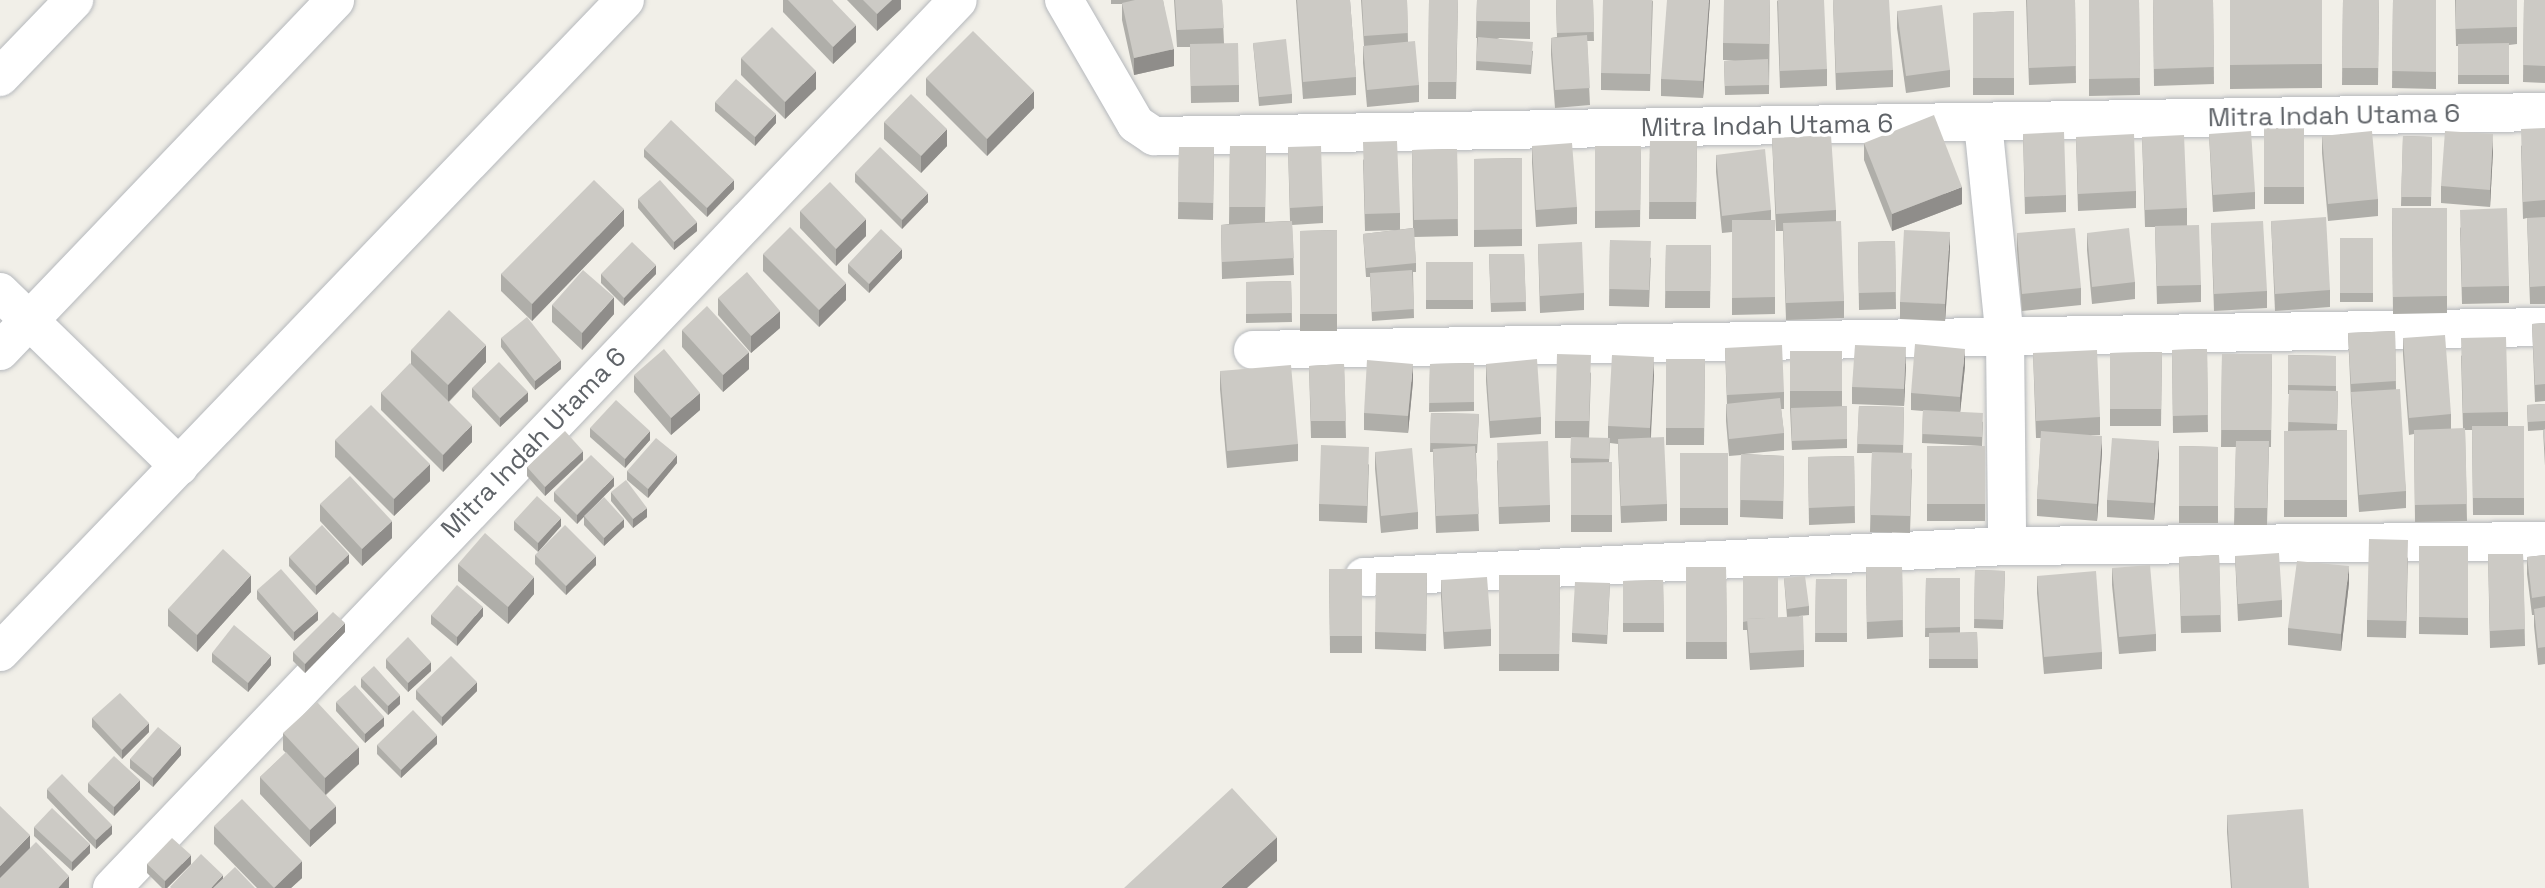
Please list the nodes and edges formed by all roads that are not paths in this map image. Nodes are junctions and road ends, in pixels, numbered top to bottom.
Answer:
1 (74, 0) edge
2 (335, 0) edge
3 (625, 0) edge
4 (958, 0) edge
5 (1064, 0) edge
6 (0, 78) edge
7 (2545, 112) edge
8 (1983, 123) junction
9 (0, 292) edge
10 (29, 321) junction
11 (2545, 327) edge
12 (2004, 338) junction
13 (1253, 350) dead end
14 (0, 351) edge
15 (179, 466) junction
16 (2545, 541) edge
17 (2007, 546) junction
18 (1364, 577) edge
19 (0, 652) edge
20 (113, 888) edge

1 - 6 street
2 - 10 street
3 - 15 street
4 - 20 street, Mitra Indah Utama 6
5 - 8 street, Mitra Indah Utama 6
7 - 8 street, Mitra Indah Utama 6
8 - 12 street
9 - 10 street
10 - 14 street
10 - 15 street
11 - 12 street
12 - 13 street
12 - 17 street
15 - 19 street
16 - 17 street
17 - 18 street

